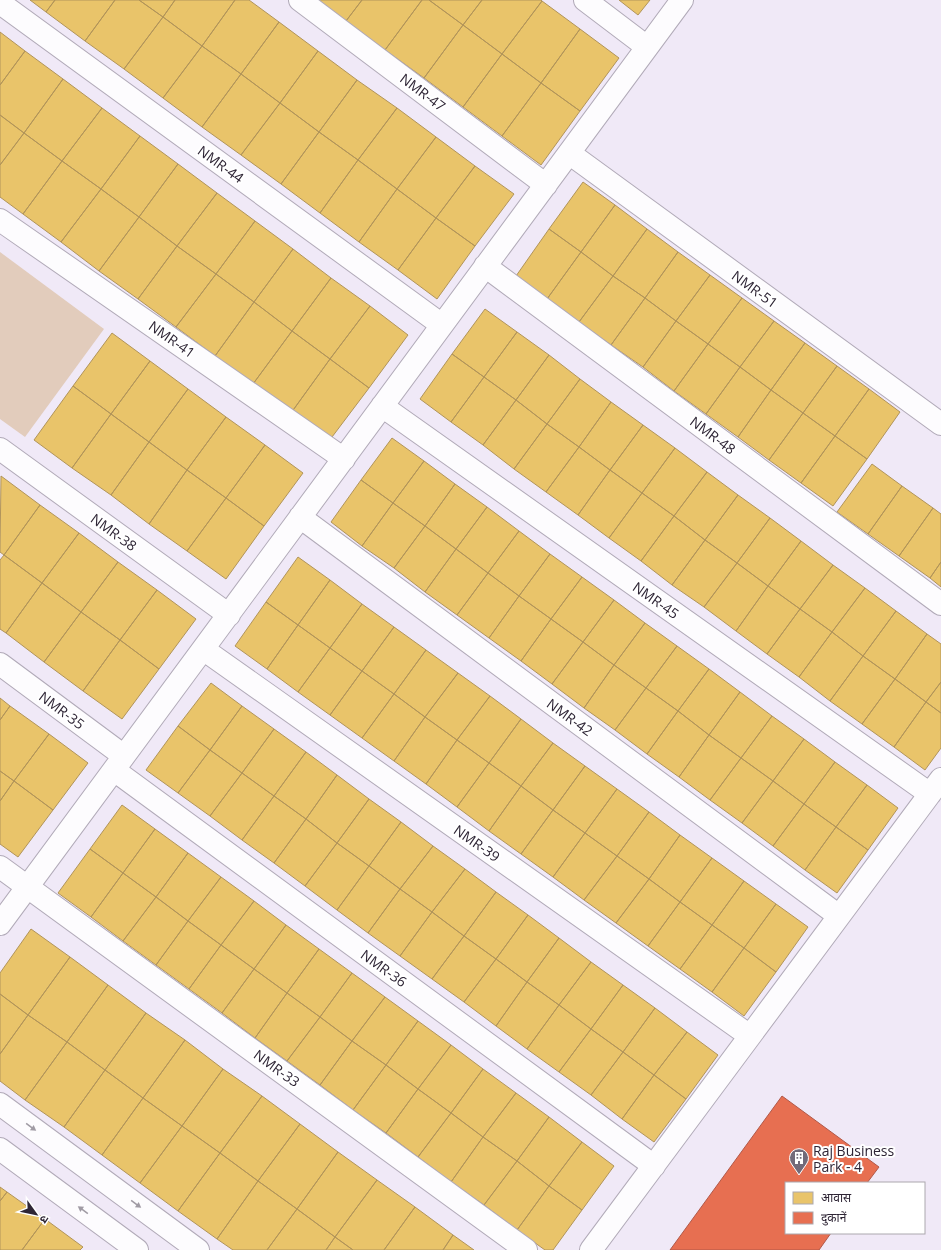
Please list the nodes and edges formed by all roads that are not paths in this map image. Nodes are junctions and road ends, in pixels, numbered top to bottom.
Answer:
1 (300, 0) edge
2 (585, 0) edge
3 (682, 0) edge
4 (0, 3) edge
5 (647, 47) junction
6 (569, 153) junction
7 (546, 185) junction
8 (0, 220) edge
9 (485, 266) junction
10 (442, 325) junction
11 (382, 406) junction
12 (941, 424) edge
13 (0, 449) edge
14 (344, 459) junction
15 (300, 518) junction
16 (941, 604) edge
17 (229, 615) junction
18 (203, 649) junction
19 (0, 664) edge
20 (119, 763) junction
21 (935, 787) edge
22 (0, 866) edge
23 (28, 887) junction
24 (839, 916) junction
25 (0, 924) edge
26 (750, 1036) junction
27 (0, 1104) edge
28 (0, 1149) edge
29 (654, 1166) junction
30 (137, 1250) edge
31 (198, 1250) edge
32 (526, 1250) edge
33 (591, 1250) edge

1 - 7 street, NMR-47
2 - 5 street
3 - 5 street
4 - 10 street, NMR-44
5 - 6 street
6 - 7 street
6 - 12 street, NMR-51
7 - 9 street
8 - 14 street, NMR-41
9 - 10 street
9 - 16 street, NMR-48
10 - 11 street
11 - 14 street
11 - 21 street, NMR-45
13 - 17 street, NMR-38
14 - 15 street
15 - 17 street
15 - 24 street, NMR-42
17 - 18 street
18 - 20 street
18 - 26 street, NMR-39
19 - 20 street, NMR-35
20 - 23 street
20 - 29 street, NMR-36
21 - 24 street
22 - 23 street, NMR-33
23 - 25 street
23 - 32 street, NMR-33
24 - 26 street
26 - 29 street
27 -> 31 street
30 -> 28 street
29 - 33 street

